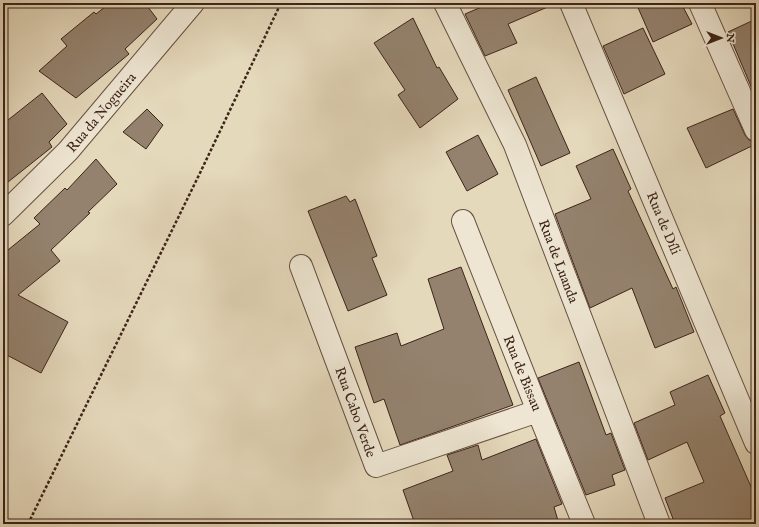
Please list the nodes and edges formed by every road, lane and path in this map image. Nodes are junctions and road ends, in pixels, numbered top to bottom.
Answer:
1 (193, 3) edge
2 (281, 3) edge
3 (445, 3) edge
4 (571, 3) edge
5 (700, 3) edge
6 (756, 130) edge
7 (3, 215) edge
8 (463, 221) dead end
9 (301, 266) dead end
10 (538, 410) junction
11 (756, 443) edge
12 (28, 524) edge
13 (584, 524) edge
14 (659, 524) edge

1 - 7 street, Rua da Nogueira
2 - 12 path
3 - 14 street, Rua de Luanda
4 - 11 street, Rua de Díli
5 - 6 street
8 - 10 street, Rua de Bissau
9 - 10 street, Rua Cabo Verde
10 - 13 street, Rua de Bissau

